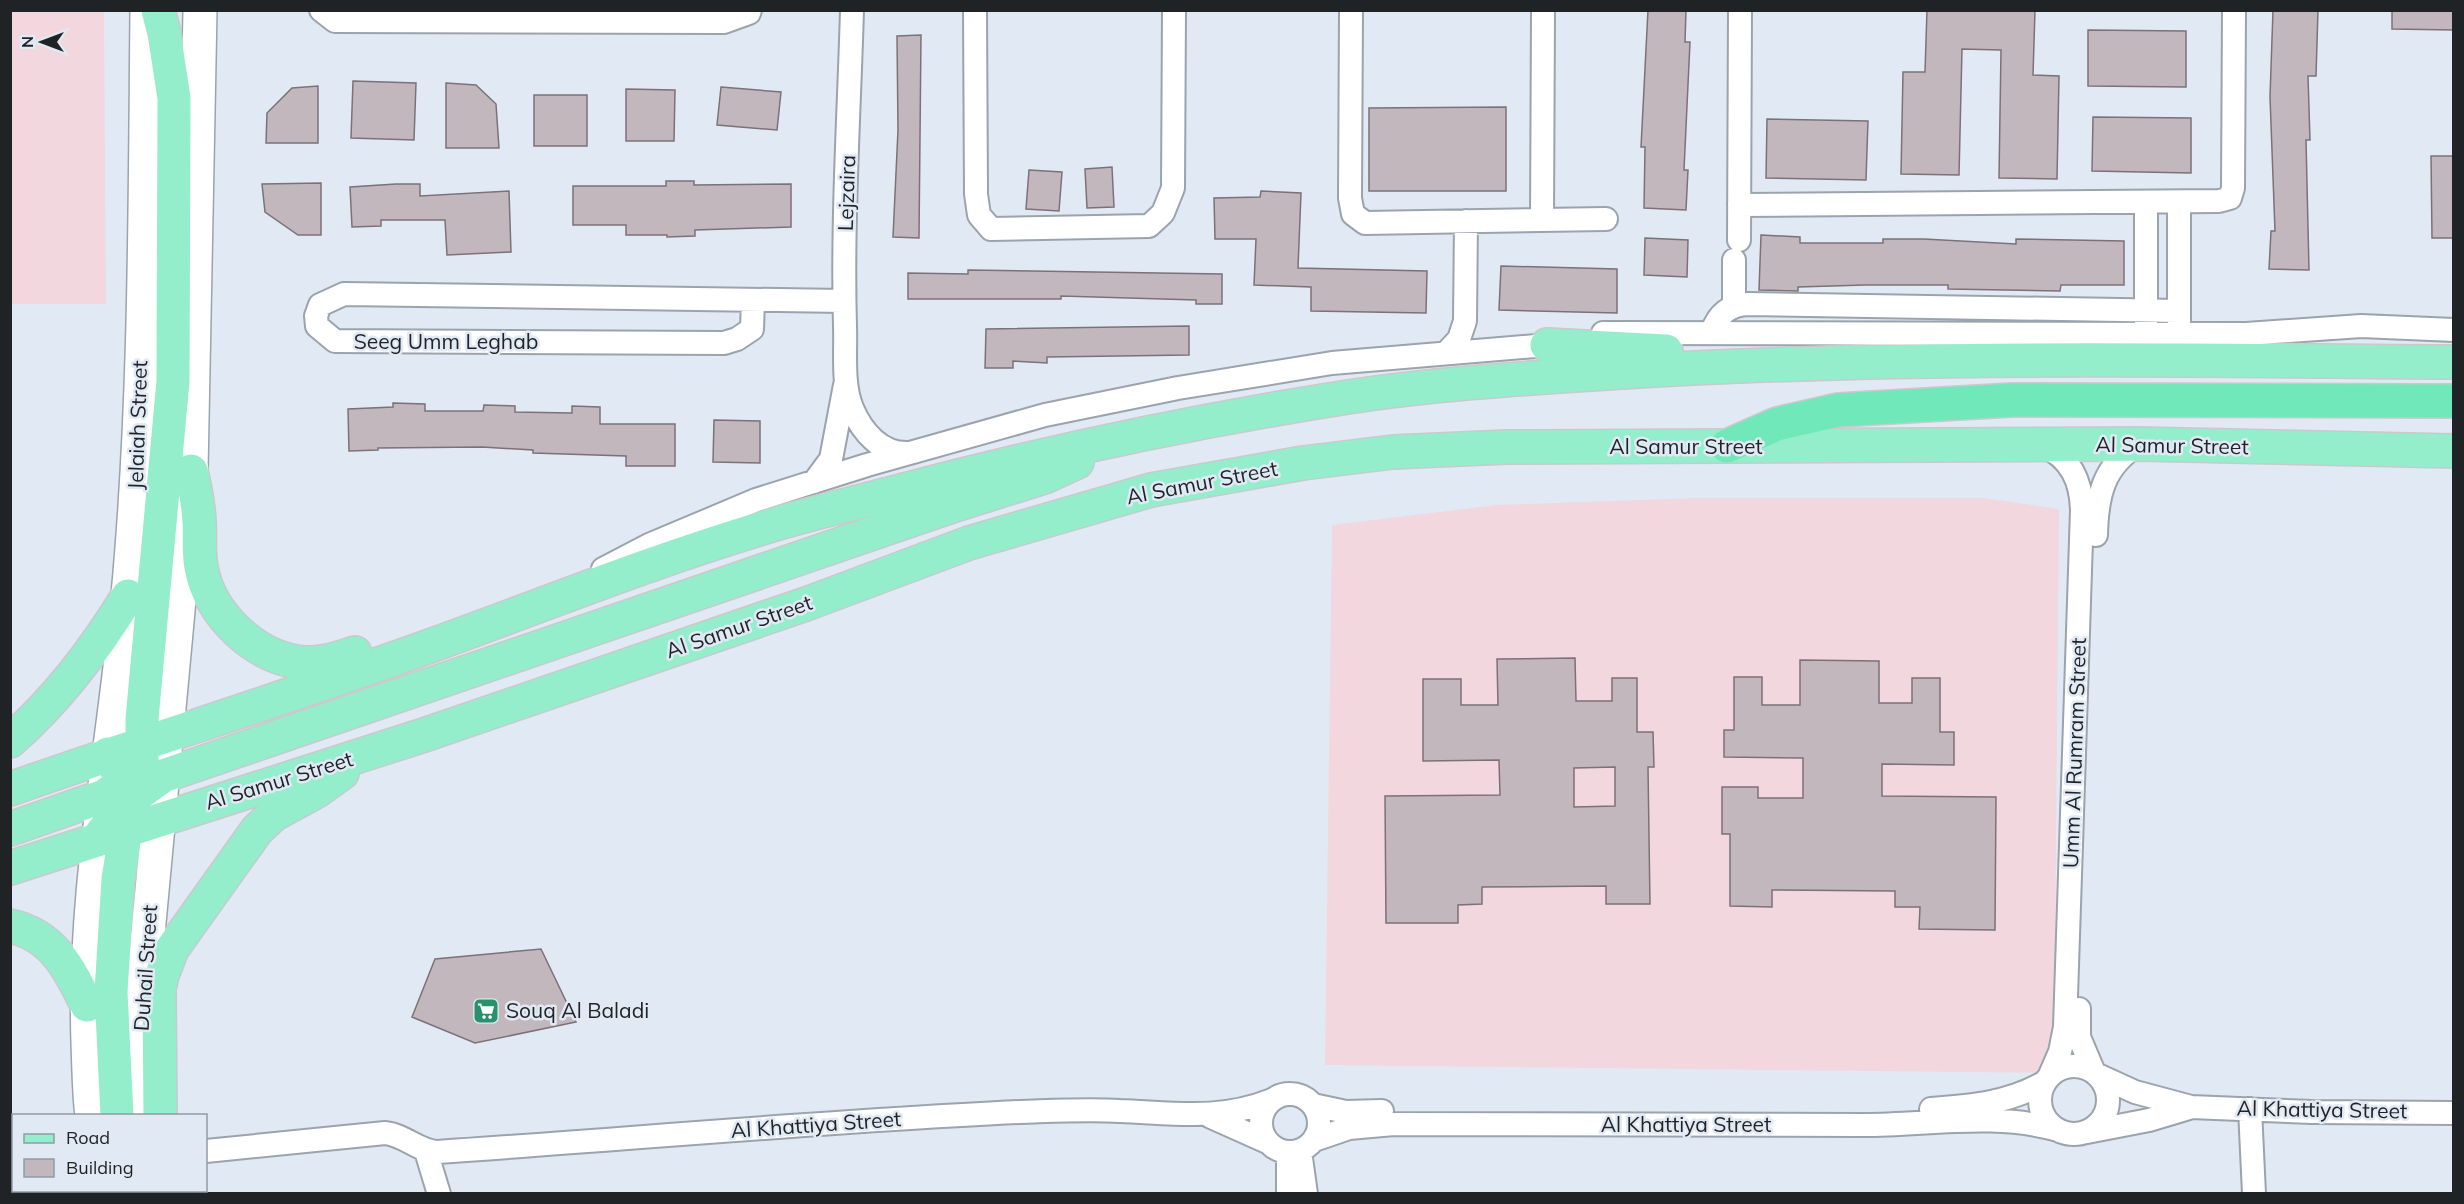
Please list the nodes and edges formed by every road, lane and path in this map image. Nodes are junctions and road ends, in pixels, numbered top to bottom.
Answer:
1 (147, 10) edge
2 (158, 10) edge
3 (200, 10) edge
4 (321, 10) edge
5 (750, 10) edge
6 (852, 10) edge
7 (975, 10) edge
8 (1173, 10) edge
9 (1351, 10) edge
10 (1543, 10) edge
11 (1740, 10) edge
12 (2234, 10) edge
13 (2146, 202) junction
14 (2179, 202) junction
15 (1739, 205) junction
16 (1606, 219) dead end
17 (1542, 220) junction
18 (1466, 221) junction
19 (753, 300) junction
20 (844, 301) junction
21 (1734, 306) junction
22 (2146, 310) junction
23 (2179, 310) junction
24 (1465, 321) junction
25 (2454, 330) edge
26 (1712, 332) junction
27 (2146, 334) junction
28 (2179, 334) junction
29 (1547, 345) junction
30 (1495, 349) junction
31 (1446, 353) junction
32 (2454, 362) edge
33 (1757, 364) junction
34 (847, 375) junction
35 (2454, 401) edge
36 (1139, 434) junction
37 (2139, 444) junction
38 (2043, 445) junction
39 (1726, 446) junction
40 (2454, 451) edge
41 (910, 453) junction
42 (191, 471) junction
43 (814, 482) junction
44 (128, 596) junction
45 (548, 601) junction
46 (10, 741) edge
47 (108, 754) junction
48 (360, 756) junction
49 (134, 786) junction
50 (10, 789) edge
51 (159, 820) junction
52 (10, 829) edge
53 (10, 868) edge
54 (10, 926) edge
55 (87, 1005) junction
56 (2096, 1073) junction
57 (2047, 1079) junction
58 (1272, 1100) junction
59 (1312, 1105) junction
60 (2191, 1107) junction
61 (2250, 1110) junction
62 (2454, 1113) edge
63 (92, 1114) edge
64 (117, 1114) edge
65 (144, 1114) edge
66 (160, 1114) edge
67 (1206, 1116) junction
68 (2058, 1130) junction
69 (2086, 1132) junction
70 (1267, 1142) junction
71 (1301, 1148) junction
72 (207, 1151) edge
73 (426, 1151) junction
74 (439, 1194) edge
75 (1288, 1194) edge
76 (1306, 1194) edge
77 (2254, 1194) edge

1 - 44 main road, Jelaiah Street
2 - 49 main road
3 - 42 main road
4 - 5 street
6 - 20 street, Lejzaira
7 - 8 street
9 - 18 street
10 - 17 street
11 - 15 street
12 - 14 street
13 - 14 street
13 - 15 street
13 - 22 street
14 - 23 street
15 - 21 street
16 - 17 street
17 - 18 street
18 - 24 street
19 - 19 street, Seeg Umm Leghab
19 - 20 street, Seeg Umm Leghab
20 - 34 street, Lejzaira
21 - 22 street
21 - 26 street
22 - 23 street
22 - 27 street
23 - 28 street
24 - 30 street
24 - 31 street
25 - 28 street, Al Samur Street
26 - 27 street, Al Samur Street
26 - 29 street, Al Samur Street
27 - 28 street, Al Samur Street
29 - 30 street, Al Samur Street
29 - 33 main road
30 - 31 street, Al Samur Street
31 - 41 street, Al Samur Street
32 - 33 main road, Al Samur Street
33 - 36 main road, Al Samur Street
34 - 41 street, Lejzaira
34 - 43 street, Lejzaira
35 - 39 highway
36 - 45 main road, Al Samur Street
36 - 49 main road
37 - 38 main road, Al Samur Street
37 - 40 main road, Al Samur Street
37 - 56 street, Umm Al Rumram Street
38 - 39 main road, Al Samur Street
38 - 57 street, Umm Al Rumram Street
39 - 48 main road, Al Samur Street
41 - 43 street, Al Samur Street
42 - 45 main road
42 - 49 main road
43 - 45 street, Al Samur Street
44 - 46 main road
44 - 47 main road, Jelaiah Street
45 - 49 main road, Al Samur Street
47 - 49 main road
47 - 50 main road
48 - 51 main road, Al Samur Street
48 - 66 main road
49 - 51 main road, Al Samur Street
49 - 51 main road
49 - 52 main road
49 - 53 main road, Al Samur Street
49 - 55 main road
49 - 64 main road
51 - 65 main road, Duhail Street
54 - 55 main road
55 - 63 main road
56 - 57 street
56 - 60 street, Al Khattiya Street
56 - 69 street
57 - 59 street, Al Khattiya Street
57 - 68 street
58 - 59 street
58 - 67 street, Al Khattiya Street
58 - 70 street
59 - 71 street
60 - 61 street, Al Khattiya Street
60 - 69 street, Al Khattiya Street
61 - 62 street, Al Khattiya Street
61 - 77 street
67 - 70 street, Al Khattiya Street
67 - 73 street, Al Khattiya Street
68 - 69 street
68 - 71 street, Al Khattiya Street
70 - 71 street
71 - 75 street
71 - 76 street
72 - 73 street
73 - 74 street

